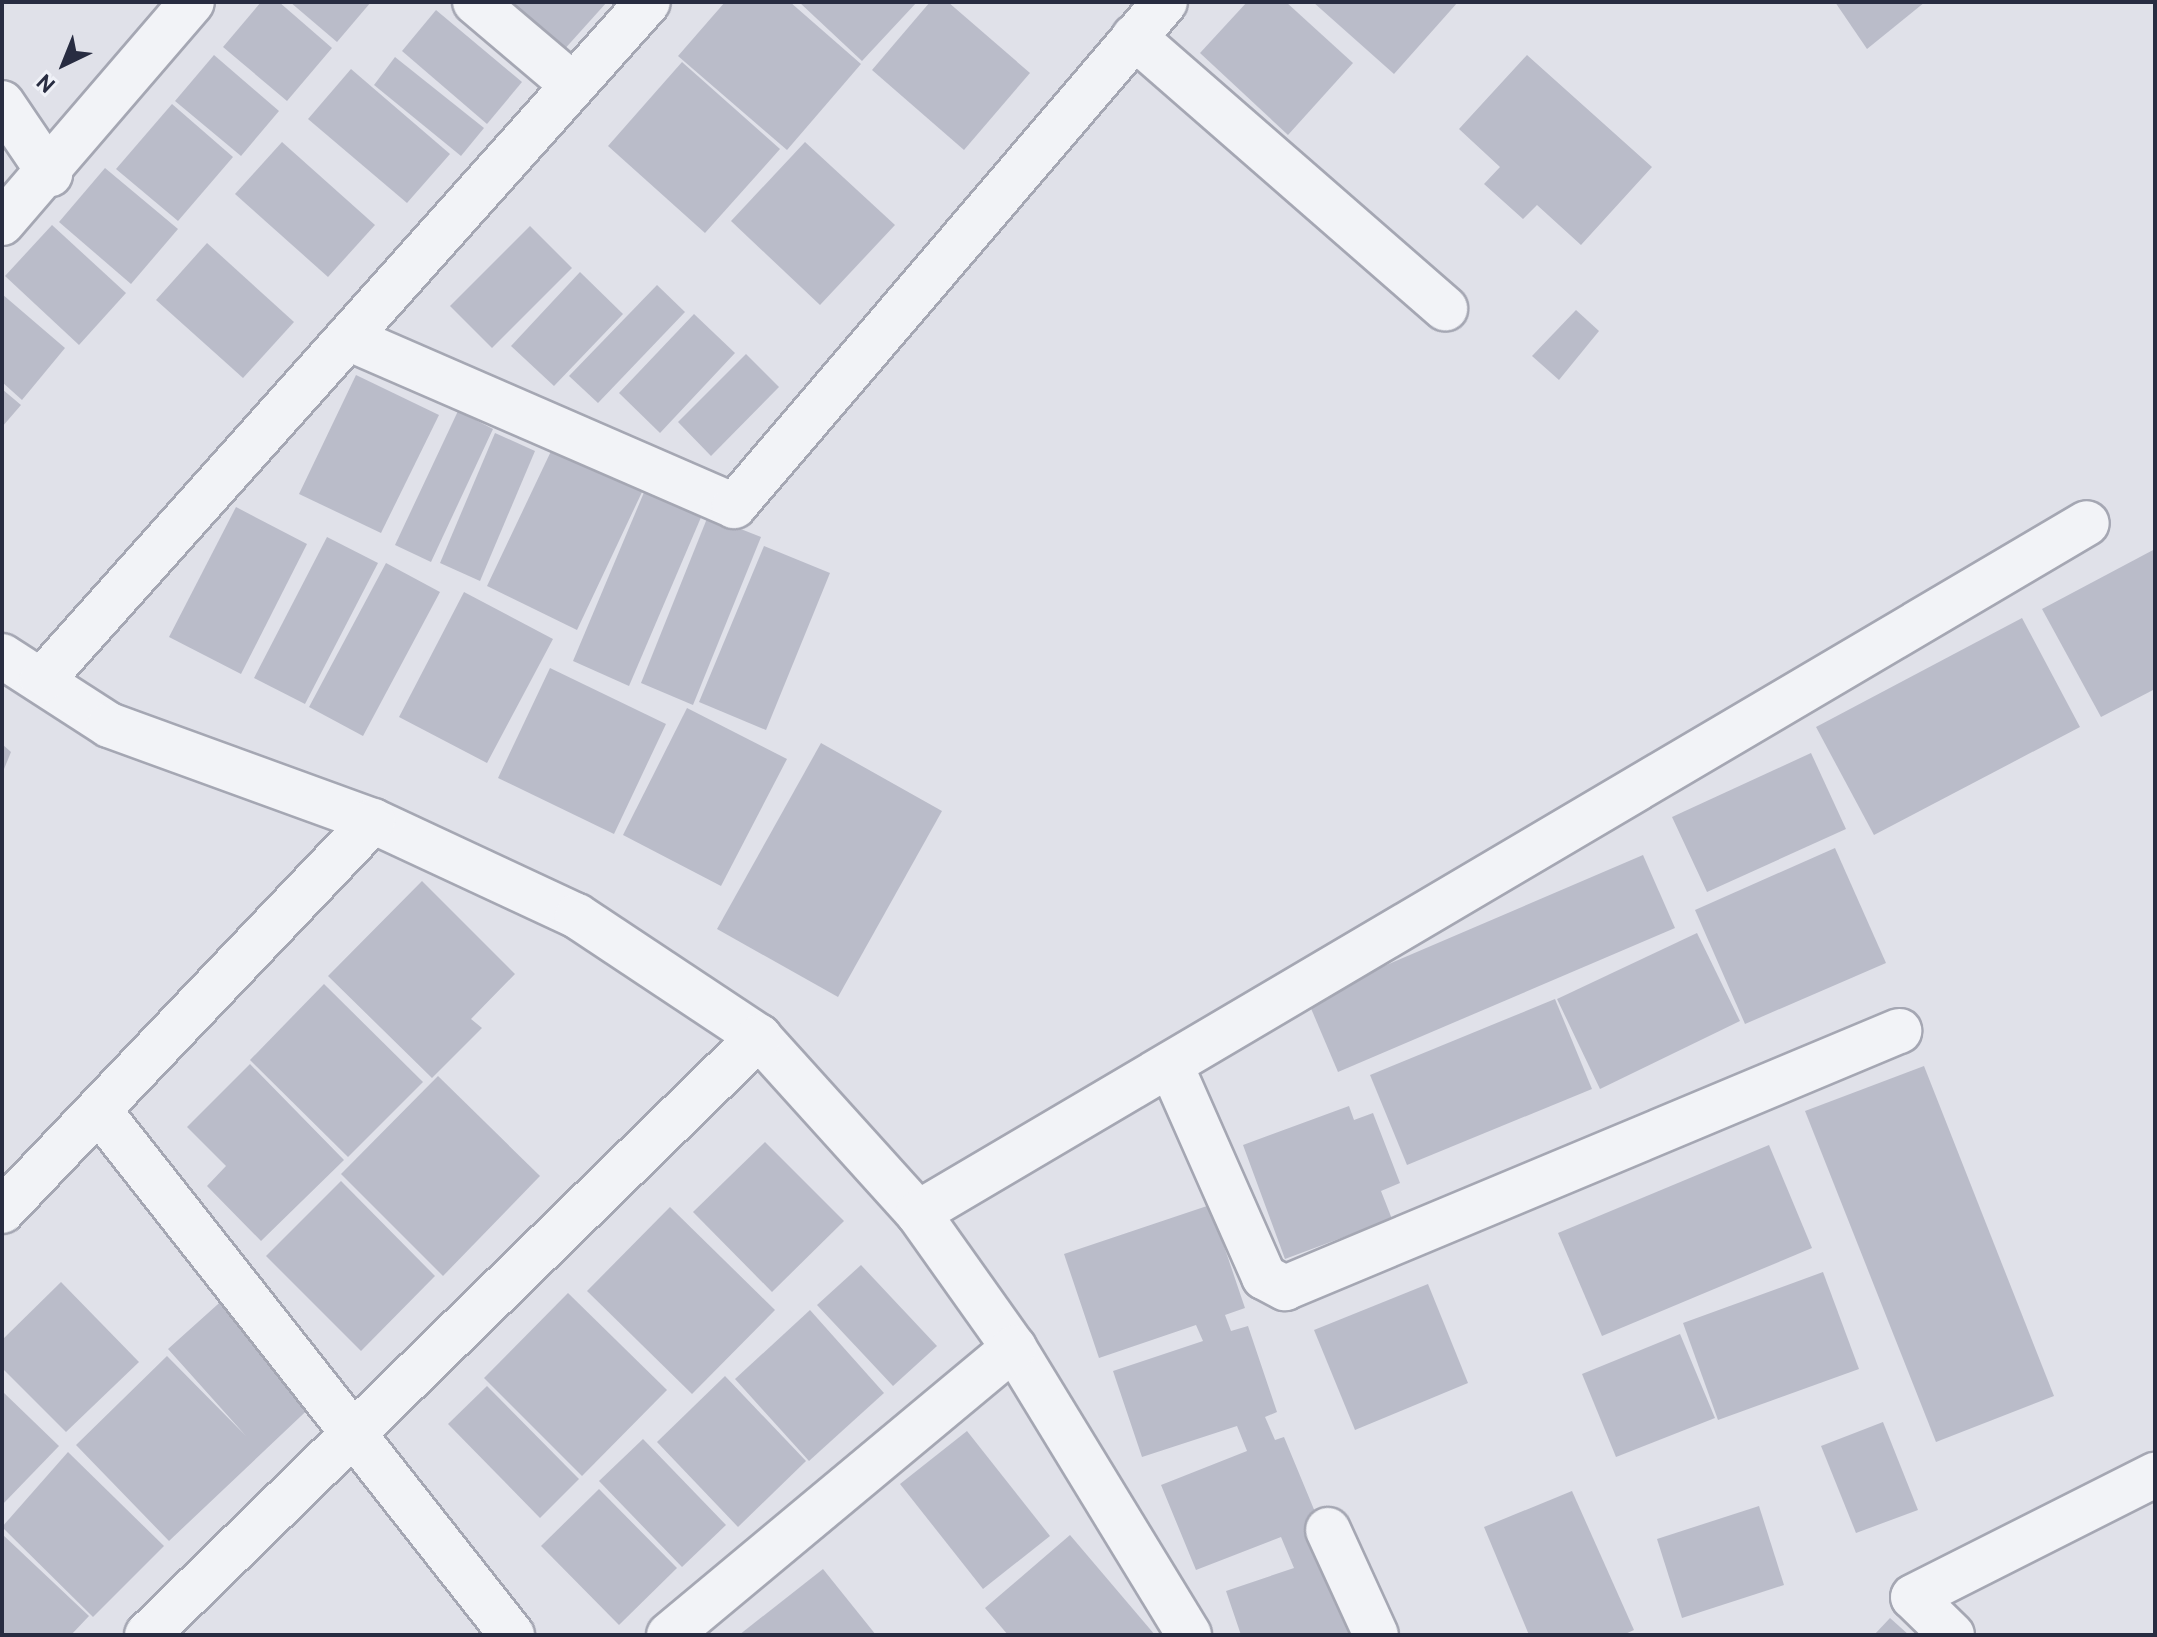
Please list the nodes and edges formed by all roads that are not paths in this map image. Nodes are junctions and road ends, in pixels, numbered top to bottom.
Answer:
1 (192, 2) edge
2 (475, 2) edge
3 (648, 2) edge
4 (1165, 2) edge
5 (1134, 37) junction
6 (573, 85) junction
7 (2, 103) edge
8 (50, 174) junction
9 (2, 223) edge
10 (1445, 308) dead end
11 (348, 338) junction
12 (2087, 523) dead end
13 (2, 656) edge
14 (42, 680) junction
15 (373, 821) junction
16 (1899, 1031) dead end
17 (759, 1037) junction
18 (1171, 1066) junction
19 (100, 1112) junction
20 (2, 1211) edge
21 (918, 1213) junction
22 (1014, 1348) junction
23 (357, 1430) junction
24 (2155, 1475) edge
25 (1328, 1530) dead end
26 (147, 1635) edge
27 (512, 1635) edge
28 (669, 1635) edge
29 (1189, 1635) edge
30 (1376, 1635) edge
31 (1952, 1635) edge

1 - 8 street
2 - 6 street
3 - 6 street
4 - 5 street
5 - 10 street
5 - 11 street
6 - 11 street
7 - 8 street
8 - 9 street
11 - 14 street
12 - 18 street
13 - 14 street
14 - 15 street
15 - 17 street
15 - 19 street
16 - 18 street
17 - 21 street
17 - 23 street
18 - 21 street
19 - 20 street
19 - 23 street
21 - 22 street
22 - 28 street
22 - 29 street
23 - 26 street
23 - 27 street
24 - 31 street
25 - 30 street

